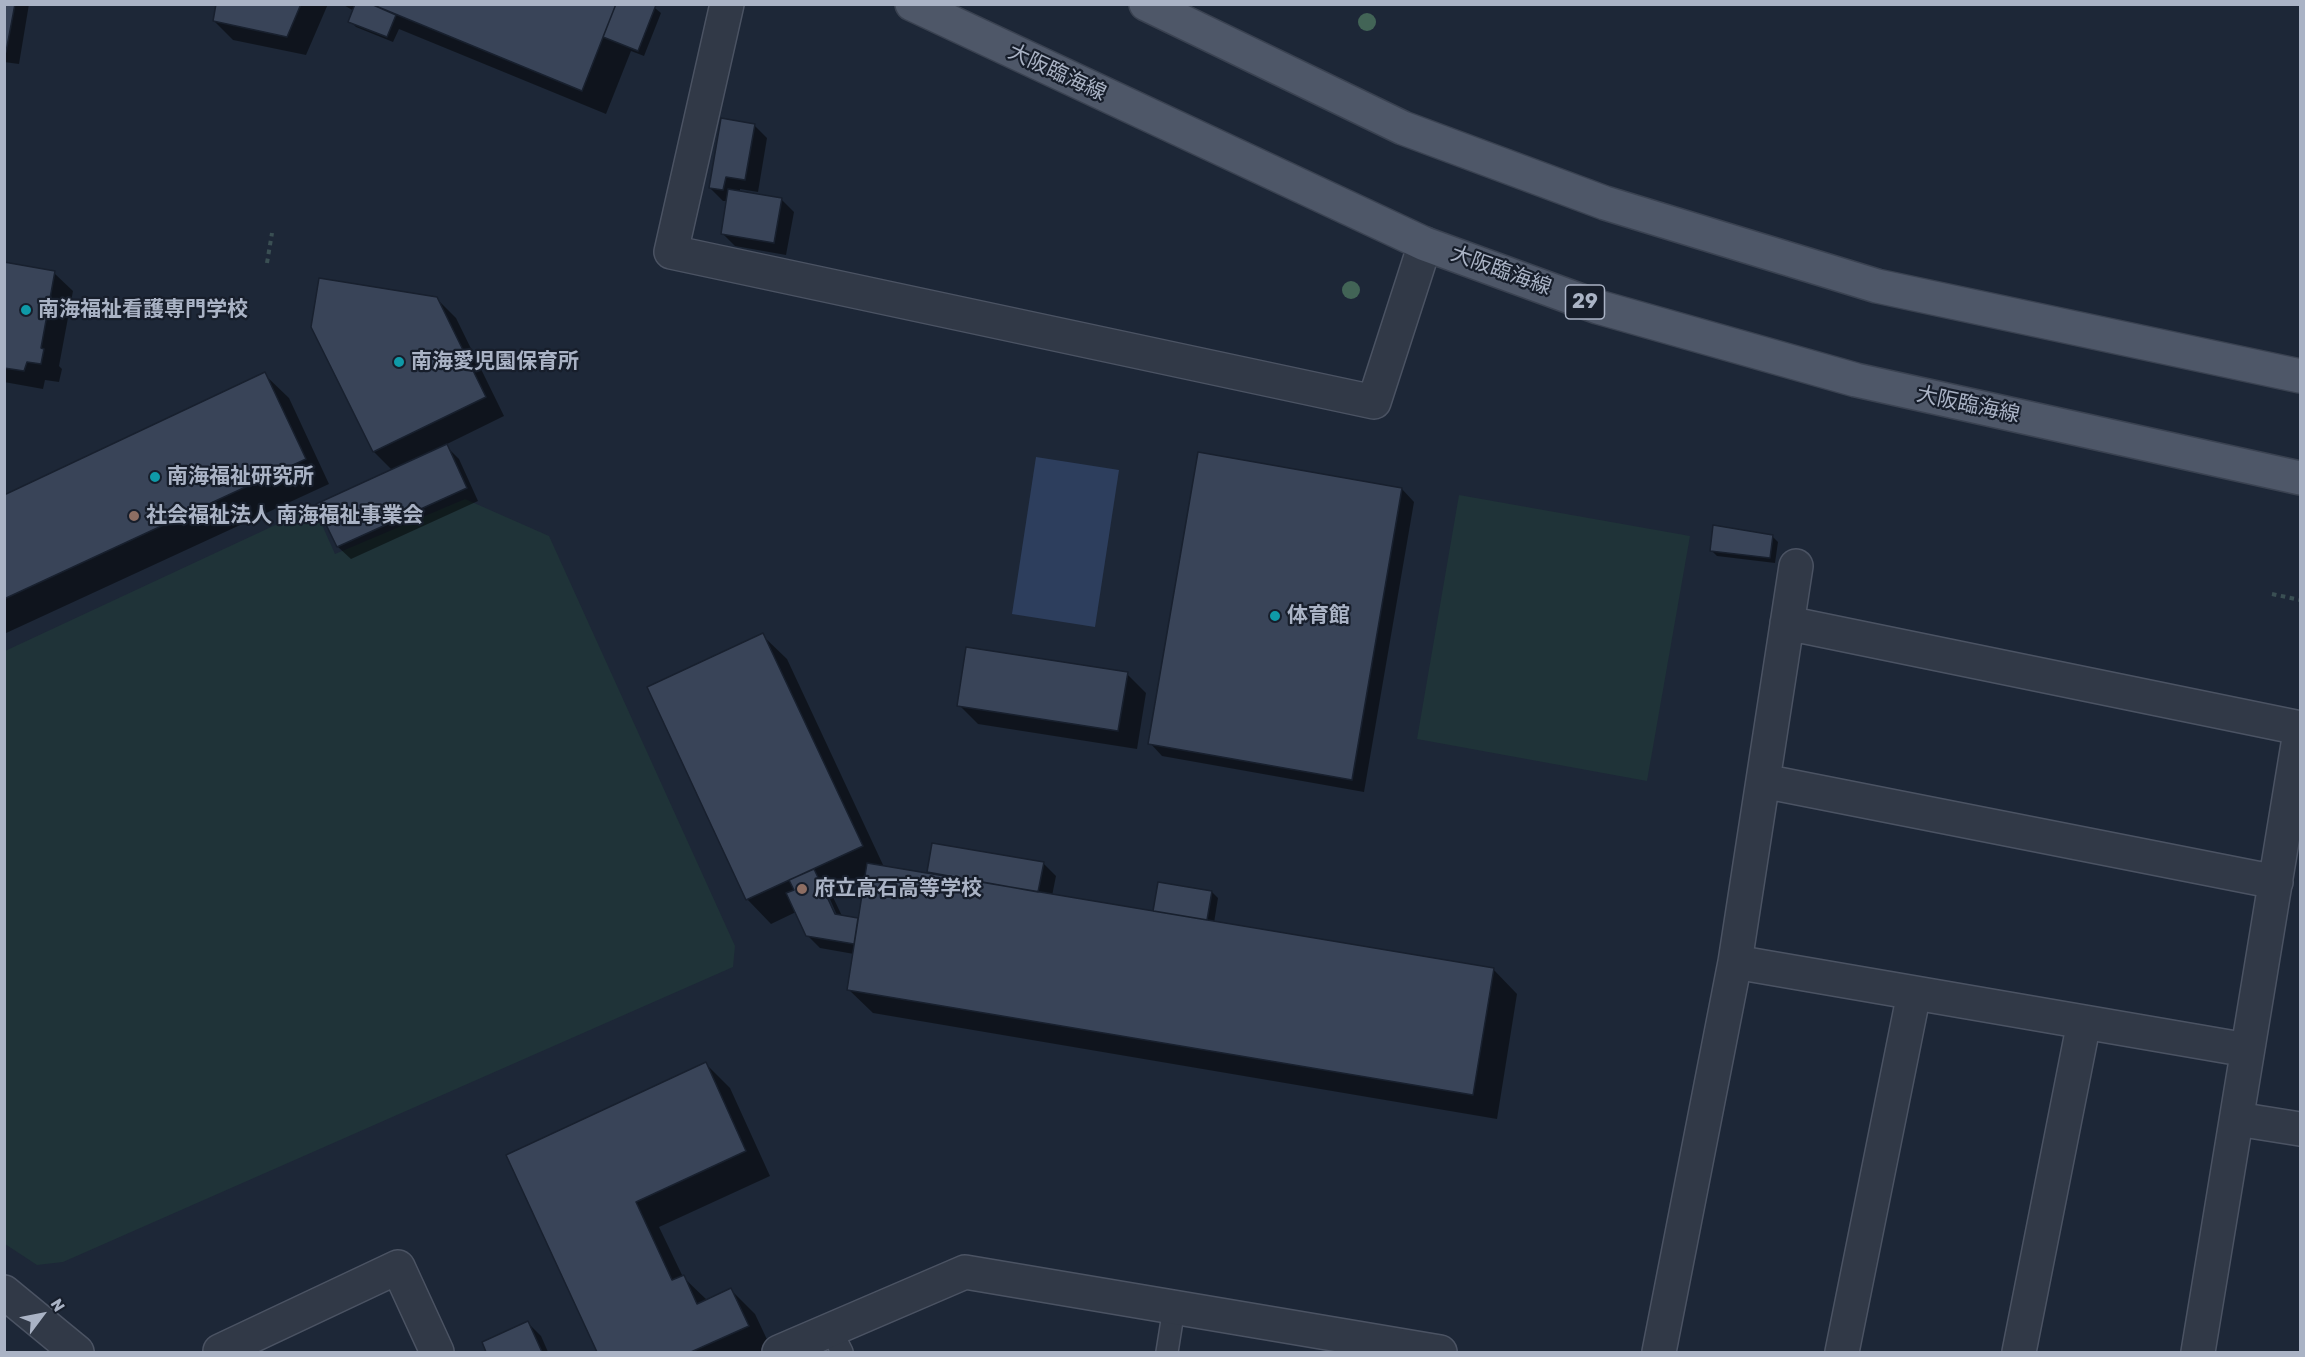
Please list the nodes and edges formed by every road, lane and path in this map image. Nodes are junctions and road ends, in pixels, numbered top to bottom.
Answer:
1 (727, 4) edge
2 (912, 4) edge
3 (1146, 4) edge
4 (272, 233) dead end
5 (1425, 244) junction
6 (267, 263) dead end
7 (2301, 376) edge
8 (2301, 478) edge
9 (1796, 566) dead end
10 (2272, 594) dead end
11 (2301, 594) edge
12 (2295, 599) junction
13 (2301, 600) edge
14 (1787, 623) junction
15 (2301, 730) edge
16 (1763, 781) junction
17 (2276, 882) junction
18 (1735, 962) junction
19 (1914, 993) junction
20 (2084, 1022) junction
21 (2247, 1050) junction
22 (2237, 1119) junction
23 (2301, 1129) edge
24 (4, 1292) edge
25 (1174, 1308) junction
26 (837, 1341) edge
27 (1342, 1345) edge
28 (77, 1353) edge
29 (221, 1353) edge
30 (437, 1353) edge
31 (779, 1353) edge
32 (1167, 1353) edge
33 (1440, 1353) edge
34 (1659, 1353) edge
35 (1842, 1353) edge
36 (2019, 1353) edge
37 (2198, 1353) edge

1 - 5 street
2 - 5 main road, 大阪臨海線 / 29
3 - 7 main road
4 - 6 path
5 - 8 main road, 大阪臨海線 / 29
9 - 14 street
10 - 12 path
11 - 12 path
12 - 13 path
14 - 15 street
14 - 16 street
15 - 17 street
16 - 17 street
16 - 18 street
17 - 21 street
18 - 19 street
18 - 34 street
19 - 20 street
19 - 35 street
20 - 21 street
20 - 36 street
21 - 22 street
22 - 23 street
22 - 37 street
24 - 28 street
25 - 26 street
25 - 27 street
25 - 32 lane
26 - 31 street
27 - 33 street
29 - 30 street

